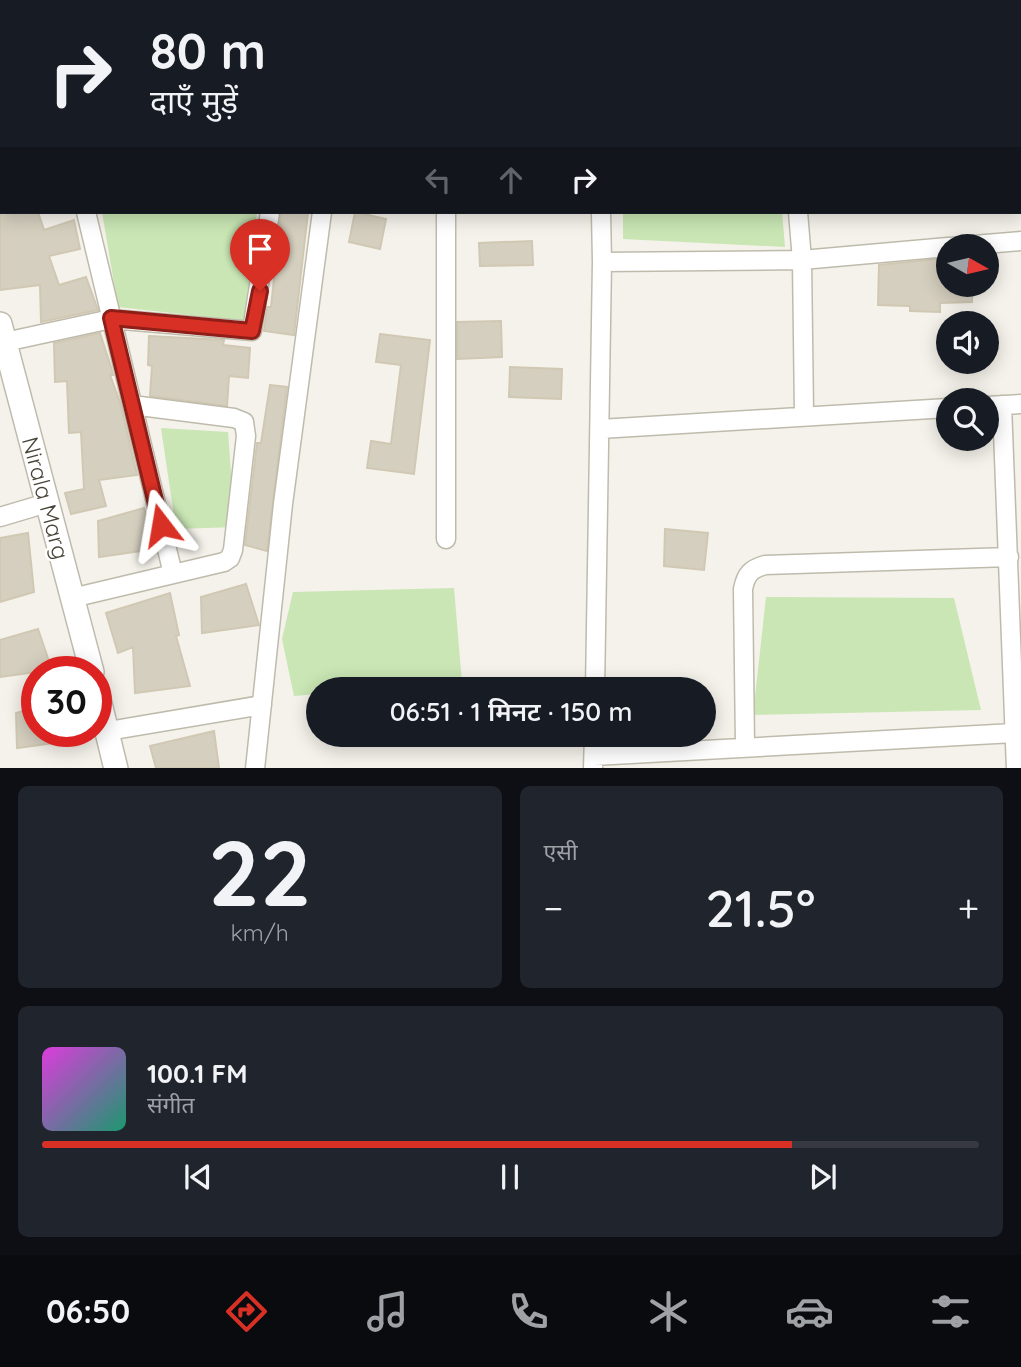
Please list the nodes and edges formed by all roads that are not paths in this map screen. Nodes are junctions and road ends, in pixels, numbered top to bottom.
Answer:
1 (86, 214) edge
2 (270, 214) edge
3 (322, 214) edge
4 (446, 214) edge
5 (601, 214) edge
6 (798, 214) edge
7 (1021, 240) edge
8 (999, 242) edge
9 (936, 248) edge
10 (802, 260) junction
11 (602, 262) junction
12 (111, 318) junction
13 (2, 333) edge
14 (1021, 404) edge
15 (132, 405) junction
16 (999, 405) edge
17 (936, 408) edge
18 (804, 414) junction
19 (600, 429) junction
20 (999, 448) edge
21 (47, 503) junction
22 (0, 517) edge
23 (446, 540) dead end
24 (1009, 556) junction
25 (173, 574) junction
26 (72, 598) junction
27 (88, 656) edge
28 (595, 677) edge
29 (262, 705) junction
30 (112, 730) edge
31 (1014, 733) junction
32 (745, 746) junction
33 (112, 747) edge
34 (594, 762) edge
35 (117, 768) edge
36 (255, 768) edge
37 (1016, 768) edge

1 - 12 street
2 - 12 street
3 - 29 street
4 - 23 street
5 - 11 street
6 - 10 street
7 - 8 street
9 - 10 street
10 - 11 street
10 - 18 street
11 - 19 street
12 - 13 street
12 - 15 street
13 - 21 street, Nirala Marg
14 - 16 street
15 - 25 street
15 - 25 street
17 - 18 street
18 - 19 street
19 - 28 street
20 - 24 street
21 - 22 street
21 - 26 street, Nirala Marg
24 - 31 street
24 - 32 street
25 - 26 street
26 - 27 street, Nirala Marg
29 - 30 street
29 - 36 street
31 - 32 street
31 - 37 street
32 - 34 street
33 - 35 street

